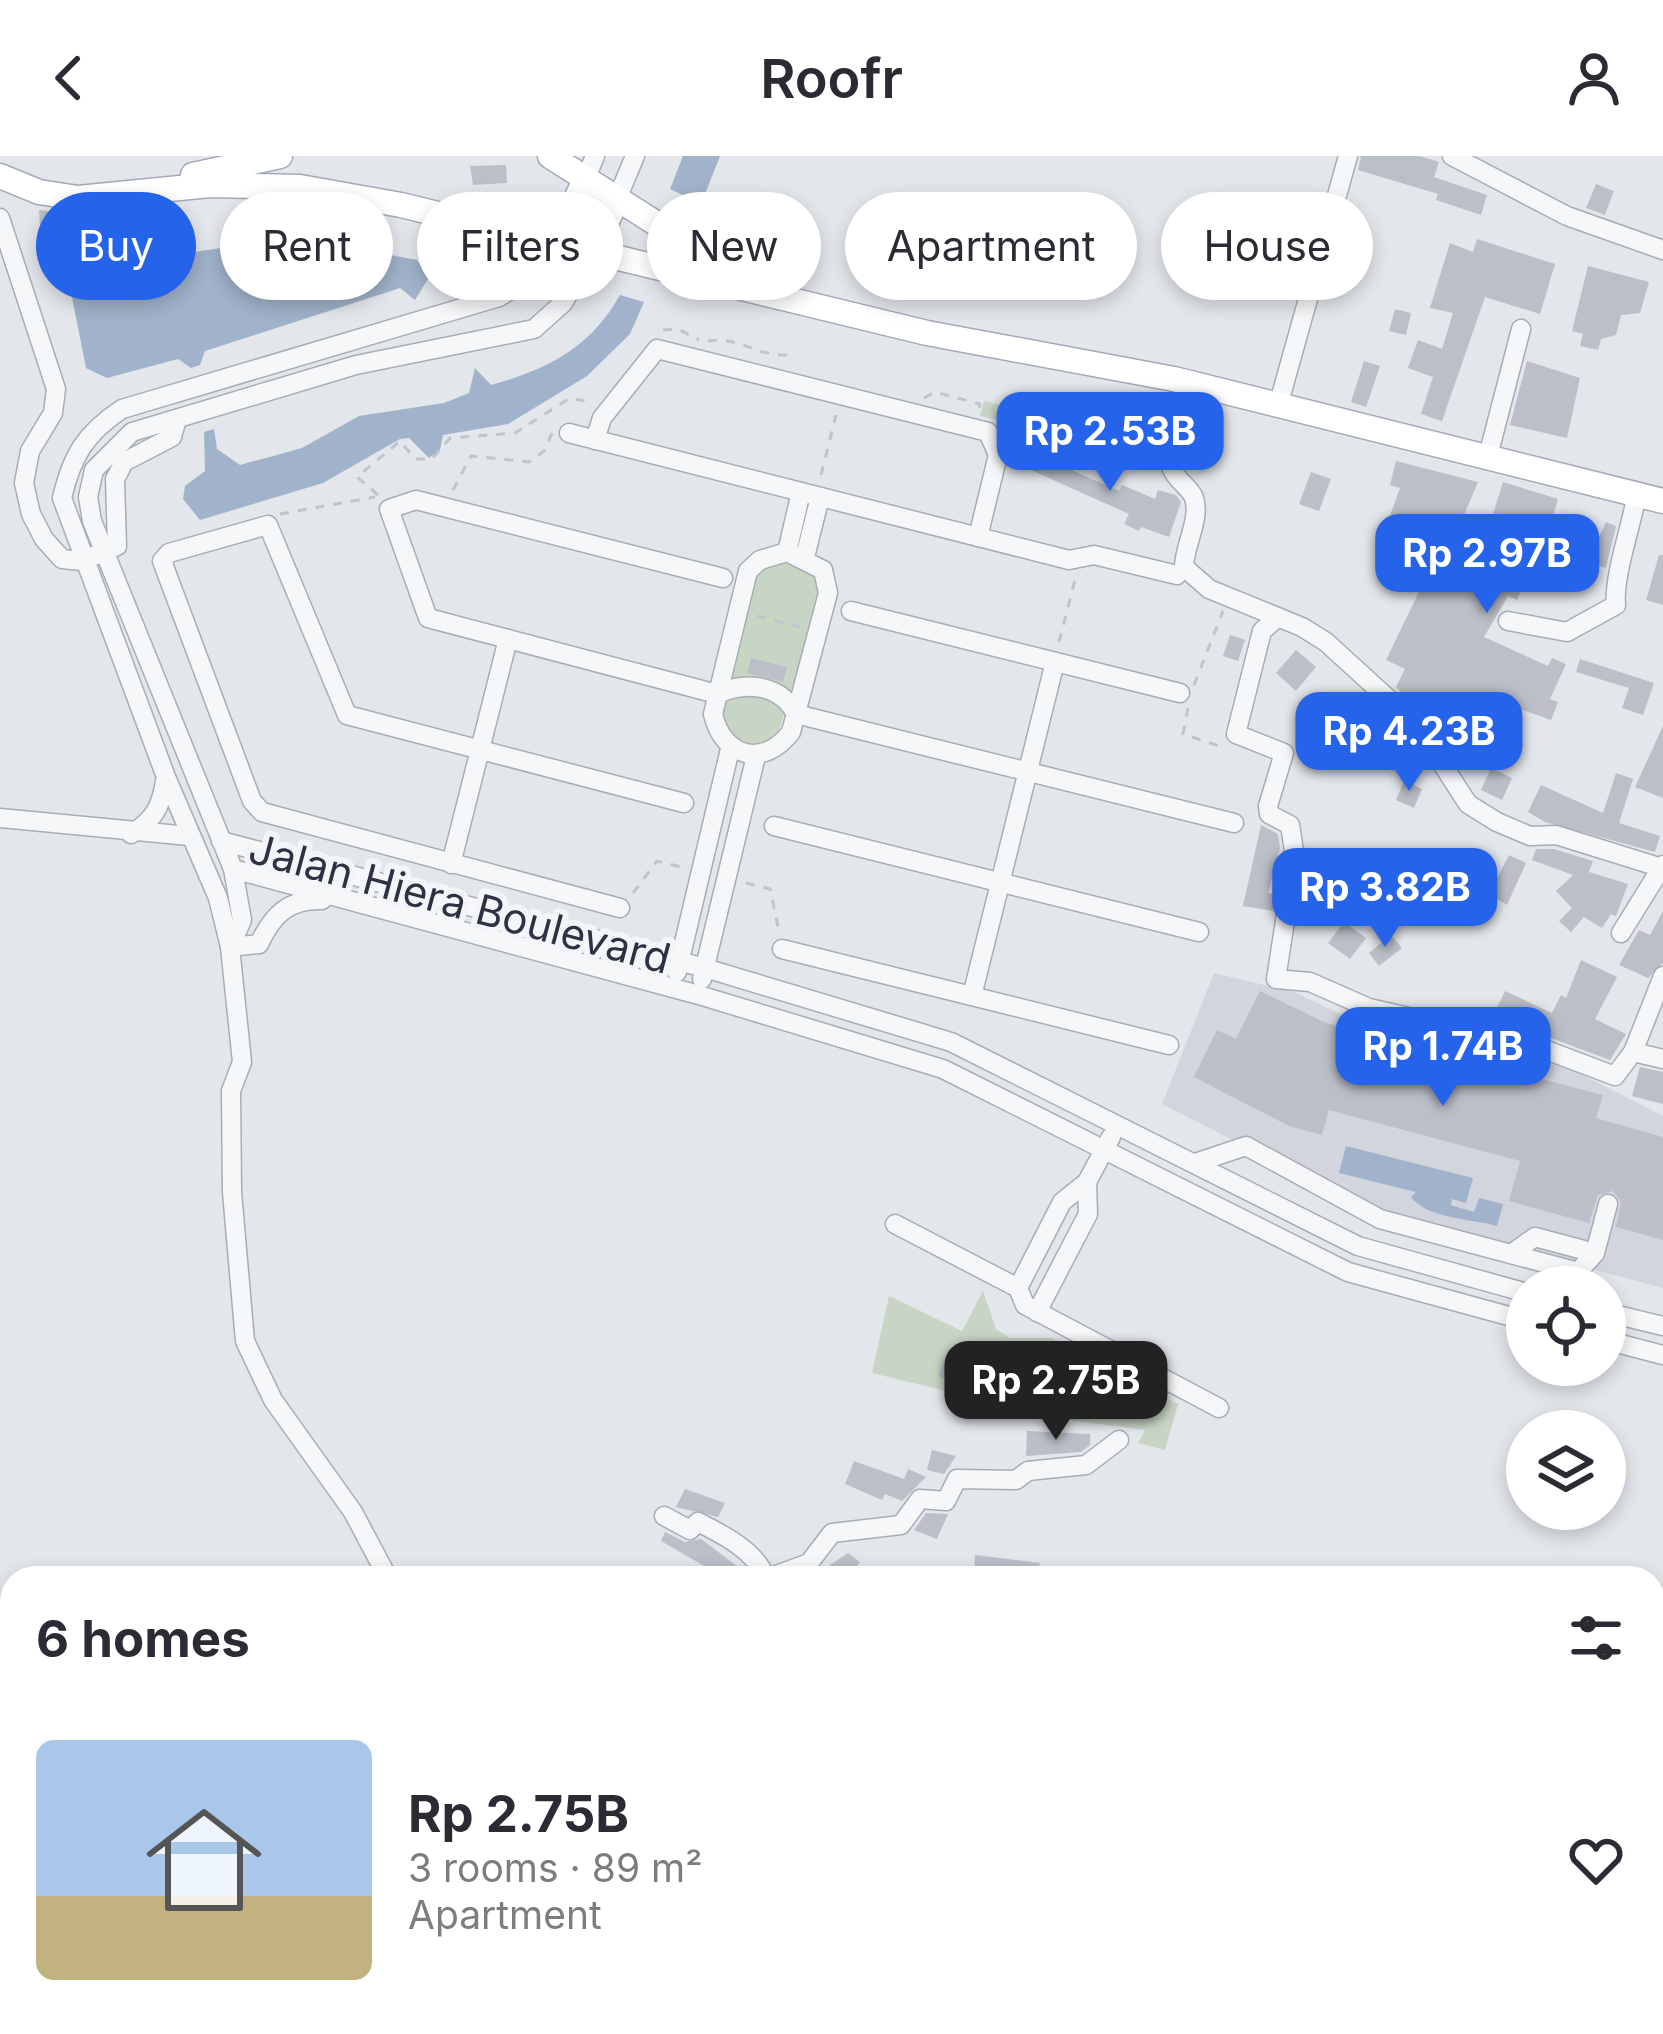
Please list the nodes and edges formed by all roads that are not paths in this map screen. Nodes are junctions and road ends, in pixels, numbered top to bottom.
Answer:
1 (280, 156) edge
2 (550, 156) edge
3 (634, 156) edge
4 (1348, 156) edge
5 (1452, 156) edge
6 (214, 163) edge
7 (590, 167) edge
8 (0, 176) edge
9 (138, 189) junction
10 (611, 192) edge
11 (620, 192) edge
12 (417, 211) edge
13 (0, 218) edge
14 (1663, 250) edge
15 (489, 300) edge
16 (565, 300) edge
17 (792, 300) edge
18 (1521, 329) dead end
19 (1192, 384) junction
20 (1278, 406) junction
21 (569, 434) road end
22 (595, 440) junction
23 (1488, 455) junction
24 (1637, 493) junction
25 (812, 495) junction
26 (1663, 501) edge
27 (978, 537) junction
28 (104, 552) junction
29 (796, 554) junction
30 (82, 561) junction
31 (1177, 575) dead end
32 (723, 578) dead end
33 (851, 611) dead end
34 (1278, 617) junction
35 (1508, 621) dead end
36 (508, 639) junction
37 (1055, 662) junction
38 (1180, 693) dead end
39 (717, 694) junction
40 (796, 714) junction
41 (730, 749) junction
42 (480, 750) junction
43 (756, 755) junction
44 (1028, 771) junction
45 (166, 777) junction
46 (684, 803) dead end
47 (0, 818) edge
48 (1234, 823) dead end
49 (774, 826) dead end
50 (131, 834) junction
51 (221, 841) junction
52 (193, 844) junction
53 (451, 863) junction
54 (1661, 866) edge
55 (233, 869) junction
56 (701, 872) junction
57 (727, 878) junction
58 (209, 879) junction
59 (1000, 882) junction
60 (349, 900) junction
61 (620, 908) road end
62 (1198, 932) dead end
63 (1621, 933) dead end
64 (230, 947) junction
65 (782, 949) road end
66 (680, 961) junction
67 (705, 968) junction
68 (1663, 976) edge
69 (674, 988) junction
70 (699, 994) junction
71 (972, 996) junction
72 (1169, 1045) dead end
73 (1633, 1052) junction
74 (1663, 1059) edge
75 (1119, 1122) junction
76 (1106, 1147) junction
77 (1195, 1163) junction
78 (1088, 1182) junction
79 (1608, 1204) dead end
80 (895, 1224) dead end
81 (1443, 1236) junction
82 (1573, 1247) junction
83 (1594, 1253) junction
84 (1511, 1254) junction
85 (1557, 1266) edge
86 (1569, 1266) edge
87 (1582, 1266) edge
88 (1435, 1270) junction
89 (1018, 1288) junction
90 (1506, 1288) edge
91 (1037, 1312) junction
92 (1506, 1315) edge
93 (1626, 1317) edge
94 (1640, 1320) junction
95 (1663, 1326) edge
96 (1626, 1345) edge
97 (1633, 1347) junction
98 (1663, 1355) edge
99 (1219, 1408) dead end
100 (1120, 1440) dead end
101 (664, 1516) dead end
102 (381, 1566) edge
103 (761, 1566) edge
104 (801, 1566) edge

1 - 6 main road
2 - 7 main road
3 - 11 street
4 - 20 street
5 - 14 street
6 - 9 main road
7 - 10 main road
8 - 9 main road
9 - 12 main road
13 - 30 street
15 - 30 street, Jalan Hiera Boulevard
16 - 28 street, Jalan Hiera Boulevard
17 - 19 main road
18 - 23 street
19 - 20 main road
19 - 34 street
20 - 23 main road
21 - 22 street
22 - 25 street
22 - 27 street
23 - 24 main road
24 - 26 main road
24 - 35 street
25 - 27 street
25 - 29 street
27 - 31 street
28 - 30 street
28 - 51 street, Jalan Hiera Boulevard
29 - 39 street
29 - 40 street
30 - 45 street, Jalan Hiera Boulevard
32 - 36 street
33 - 37 street
34 - 54 street
34 - 73 street
36 - 39 street
36 - 42 street
37 - 38 street
37 - 44 street
39 - 40 street
39 - 41 street
40 - 43 street
40 - 44 street
41 - 43 street
41 - 56 street
42 - 46 street
42 - 53 street
42 - 53 street
43 - 57 street
44 - 48 street
44 - 59 street
45 - 50 street
45 - 52 street, Jalan Hiera Boulevard
47 - 50 street
49 - 59 street
50 - 52 street
51 - 52 street
51 - 55 street
51 - 66 street, Jalan Hiera Boulevard
52 - 58 street, Jalan Hiera Boulevard
53 - 61 street
54 - 63 street
55 - 58 street
55 - 60 street, Jalan Hiera Boulevard
55 - 64 street
56 - 57 street
56 - 66 street
57 - 67 street
58 - 64 street, Jalan Hiera Boulevard
59 - 62 street
59 - 71 street
60 - 64 street
60 - 69 street, Jalan Hiera Boulevard
64 - 102 street
65 - 71 street
66 - 67 street, Jalan Hiera Boulevard
66 - 69 street
67 - 70 street
67 - 75 street, Jalan Hiera Boulevard
68 - 73 street
69 - 70 street, Jalan Hiera Boulevard
70 - 76 street, Jalan Hiera Boulevard
71 - 72 street
73 - 74 street
75 - 76 street
75 - 77 street, Jalan Hiera Boulevard
76 - 78 street
76 - 92 street, Jalan Hiera Boulevard
77 - 81 street
77 - 88 street, Jalan Hiera Boulevard
78 - 89 street
78 - 91 street
79 - 83 street
80 - 89 street
81 - 84 street
81 - 88 street
82 - 83 street
82 - 84 street
82 - 86 street
83 - 87 street
84 - 85 street
88 - 90 street, Jalan Hiera Boulevard
89 - 91 street
91 - 99 street
93 - 94 street
94 - 95 street
94 - 97 street
96 - 97 street
97 - 98 street
100 - 104 street
101 - 103 street

